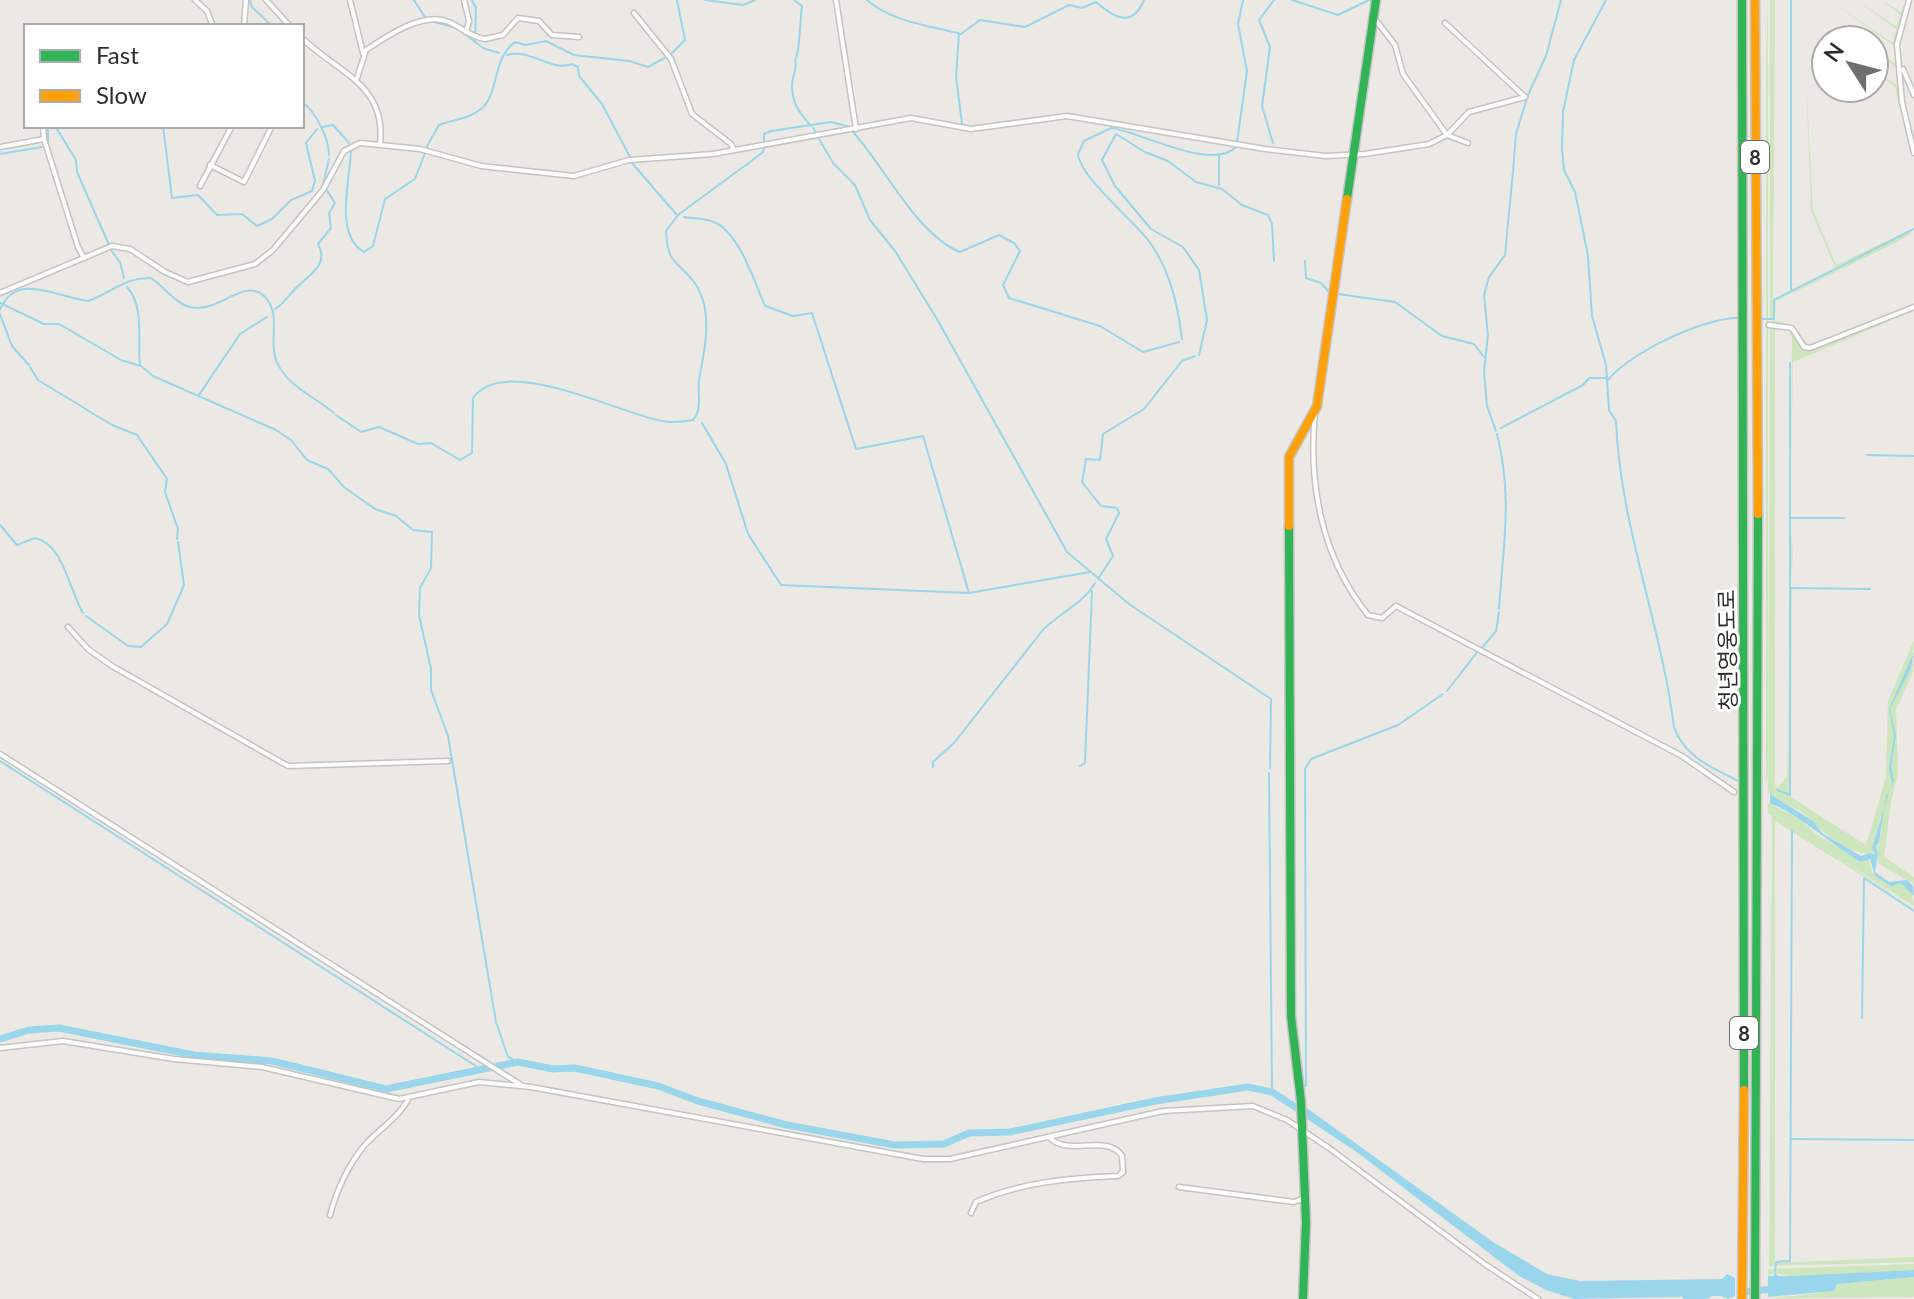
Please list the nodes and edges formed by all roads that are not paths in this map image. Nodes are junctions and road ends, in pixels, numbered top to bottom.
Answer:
1 (195, 0) edge
2 (246, 0) edge
3 (266, 0) edge
4 (350, 0) edge
5 (464, 0) edge
6 (836, 0) edge
7 (1376, 0) edge
8 (1742, 0) edge
9 (1755, 0) edge
10 (1909, 0) edge
11 (634, 13) dead end
12 (1373, 17) junction
13 (1445, 23) dead end
14 (212, 24) edge
15 (244, 24) edge
16 (288, 24) edge
17 (466, 32) junction
18 (579, 37) dead end
19 (304, 39) edge
20 (363, 53) junction
21 (1901, 67) junction
22 (357, 78) junction
23 (1914, 95) edge
24 (43, 128) edge
25 (231, 128) edge
26 (271, 128) edge
27 (856, 129) junction
28 (1447, 135) junction
29 (44, 139) junction
30 (1468, 143) dead end
31 (380, 144) junction
32 (0, 147) edge
33 (734, 150) junction
34 (1914, 153) edge
35 (1354, 155) junction
36 (210, 165) junction
37 (200, 186) dead end
38 (84, 258) junction
39 (0, 293) edge
40 (1914, 307) edge
41 (1769, 325) dead end
42 (1315, 412) junction
43 (68, 627) dead end
44 (0, 754) edge
45 (448, 761) dead end
46 (1734, 792) dead end
47 (0, 1048) edge
48 (523, 1086) junction
49 (408, 1100) junction
50 (1301, 1130) junction
51 (1050, 1138) junction
52 (1179, 1187) dead end
53 (1302, 1199) junction
54 (971, 1213) dead end
55 (330, 1215) dead end
56 (1303, 1299) edge
57 (1538, 1299) edge
58 (1742, 1299) edge
59 (1755, 1299) edge

1 - 14 street
2 - 15 street
3 - 16 street
4 - 20 street
5 - 17 street
6 - 27 street
7 - 12 main road
8 - 58 main road, 청년영웅도로 / 8
9 - 59 main road, 청년영웅도로 / 8
10 - 21 street
11 - 33 street
12 - 28 street
12 - 35 main road
13 - 28 street
17 - 18 street
17 - 20 street
19 - 22 street
20 - 22 street
21 - 23 street
21 - 34 street
22 - 31 street
24 - 29 street
25 - 36 street
26 - 36 street
27 - 33 street
27 - 35 street
28 - 30 street
28 - 35 street
29 - 32 street
29 - 38 street
31 - 33 street
31 - 38 street
35 - 42 main road
36 - 37 street
38 - 39 street
40 - 41 street
42 - 46 street
42 - 50 main road
43 - 45 street
44 - 48 street
47 - 49 street
48 - 49 street
48 - 51 street
49 - 55 street
50 - 51 street
50 - 53 main road
50 - 57 street
51 - 54 street
52 - 53 street
53 - 56 main road

